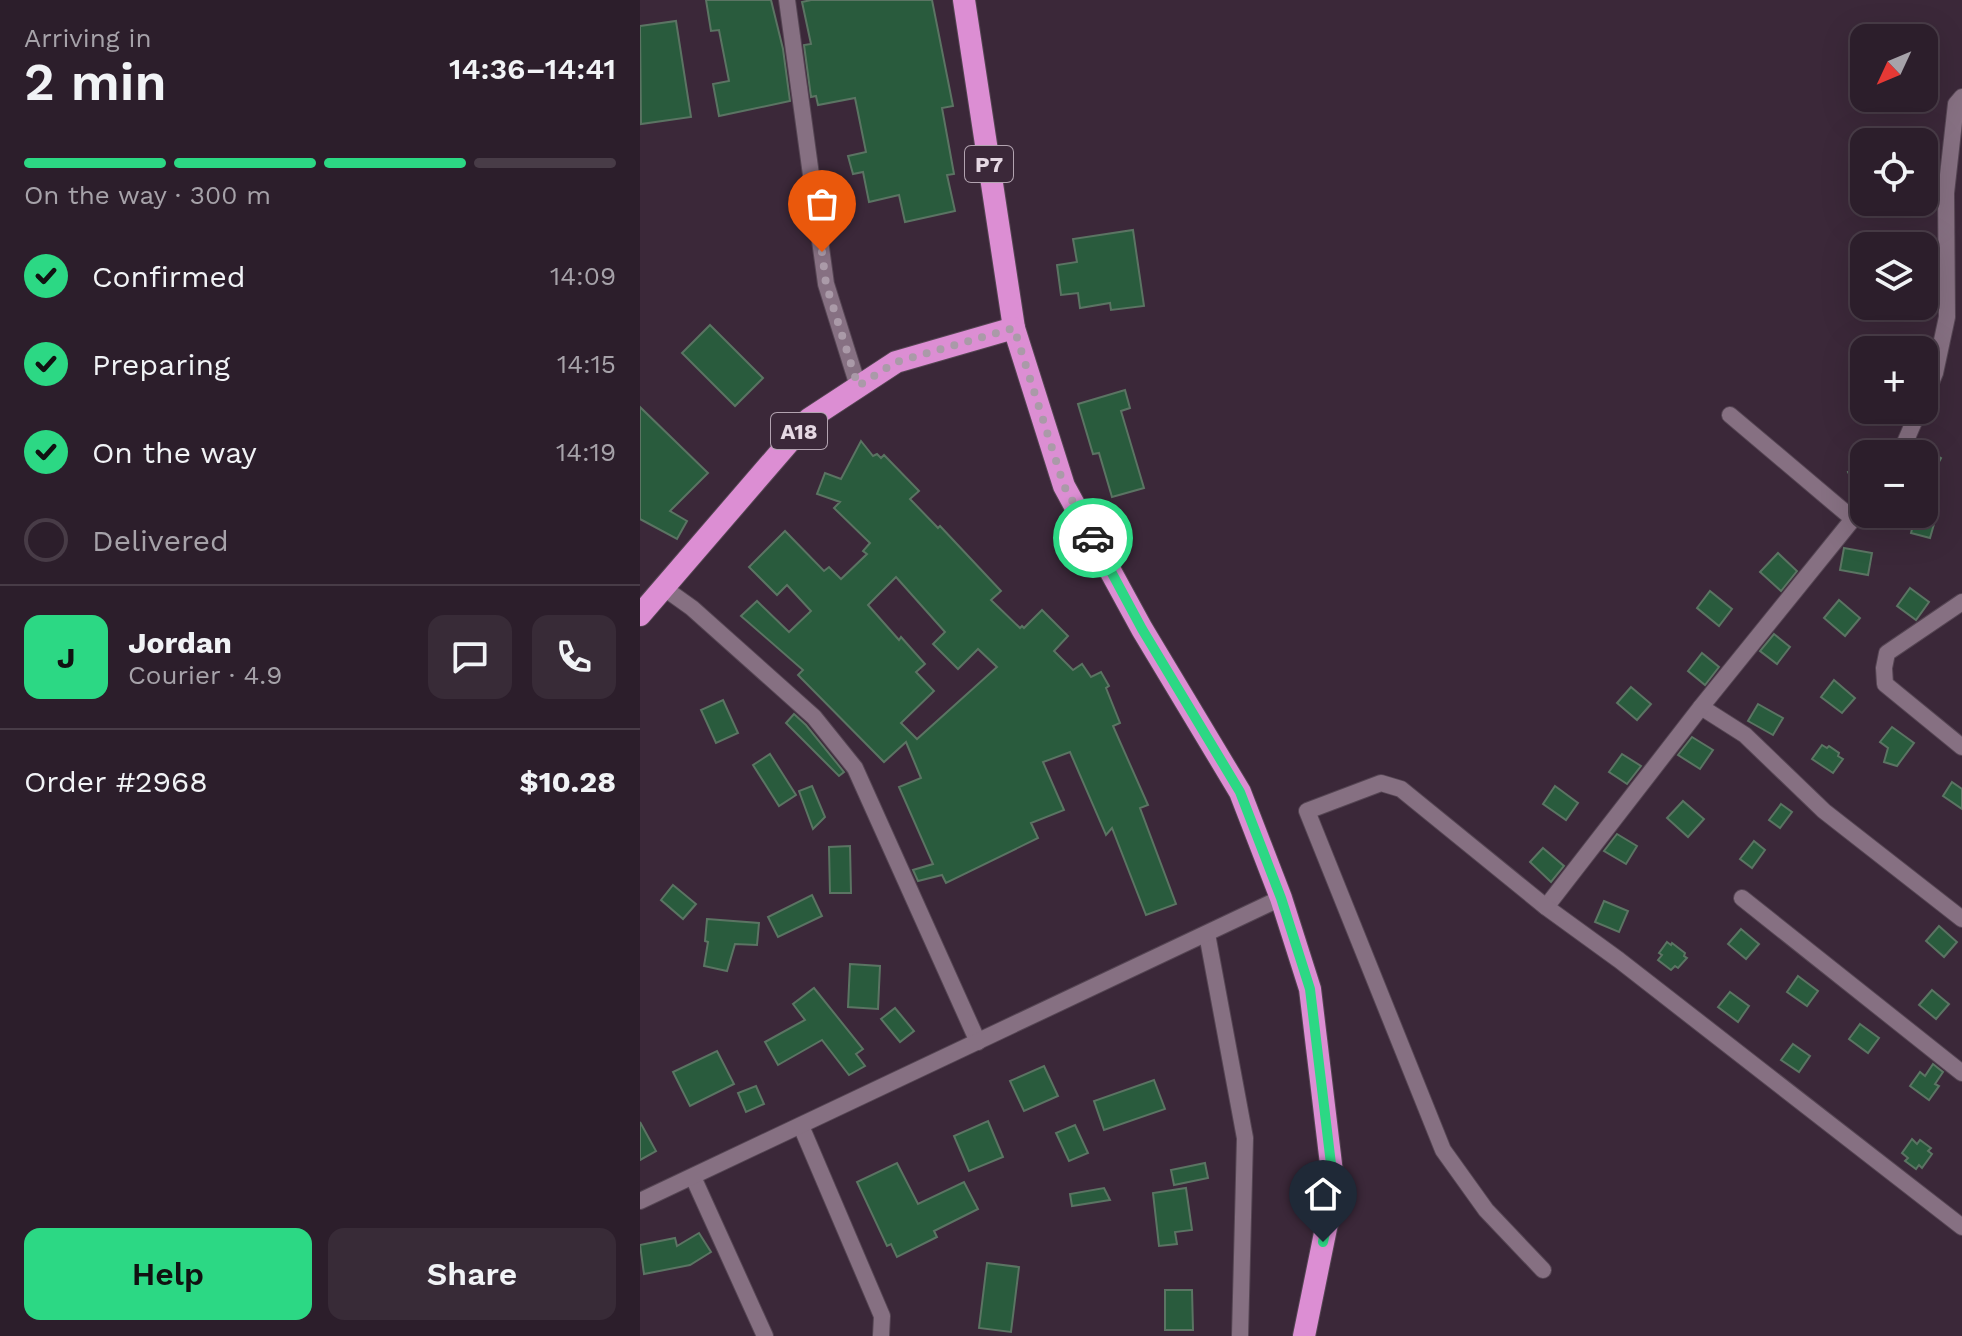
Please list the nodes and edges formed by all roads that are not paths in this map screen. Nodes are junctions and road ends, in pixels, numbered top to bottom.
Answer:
1 (787, 0) edge
2 (964, 0) edge
3 (1962, 97) edge
4 (1014, 328) junction
5 (1938, 359) edge
6 (858, 386) junction
7 (1730, 415) dead end
8 (1850, 508) edge
9 (1850, 524) edge
10 (664, 588) junction
11 (1962, 602) edge
12 (640, 615) edge
13 (1701, 707) junction
14 (1962, 747) edge
15 (1281, 898) junction
16 (1742, 898) dead end
17 (1546, 907) junction
18 (1962, 919) edge
19 (1207, 934) junction
20 (978, 1042) junction
21 (1962, 1073) edge
22 (801, 1126) junction
23 (693, 1177) junction
24 (640, 1201) edge
25 (1962, 1227) edge
26 (1543, 1270) dead end
27 (765, 1336) edge
28 (881, 1336) edge
29 (1240, 1336) edge
30 (1304, 1336) edge

1 - 6 street
2 - 4 highway, P7
3 - 5 street
4 - 6 highway, A18
4 - 15 highway, P7
6 - 10 highway, A18
7 - 8 street
9 - 13 street
10 - 12 highway, A18
10 - 20 street
11 - 14 street
13 - 17 street
13 - 18 street
15 - 19 street
15 - 30 highway, P7
16 - 21 street
17 - 25 street
17 - 26 street
19 - 20 street
19 - 29 street
20 - 22 street
22 - 23 street
22 - 28 street
23 - 24 street
23 - 27 street

